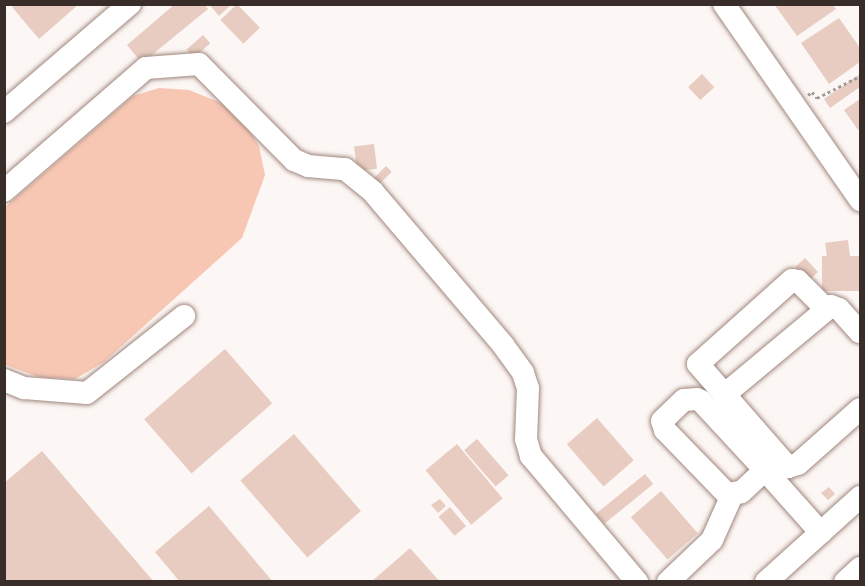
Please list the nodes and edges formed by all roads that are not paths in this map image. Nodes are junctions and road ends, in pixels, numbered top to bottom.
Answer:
1 (130, 4) edge
2 (724, 4) edge
3 (4, 112) edge
4 (4, 191) edge
5 (861, 200) edge
6 (826, 309) junction
7 (184, 316) dead end
8 (861, 332) edge
9 (4, 380) edge
10 (723, 395) junction
11 (861, 409) edge
12 (765, 471) junction
13 (732, 495) junction
14 (861, 497) edge
15 (821, 533) junction
16 (861, 568) edge
17 (637, 582) edge
18 (668, 582) edge
19 (766, 582) edge
20 (845, 582) edge

1 - 3 street
2 - 5 street
4 - 17 street
6 - 8 street
6 - 10 street
6 - 10 street
7 - 9 street
10 - 11 street
12 - 13 street
12 - 13 street
12 - 15 street
13 - 18 street
14 - 15 street
15 - 19 street
16 - 20 street

